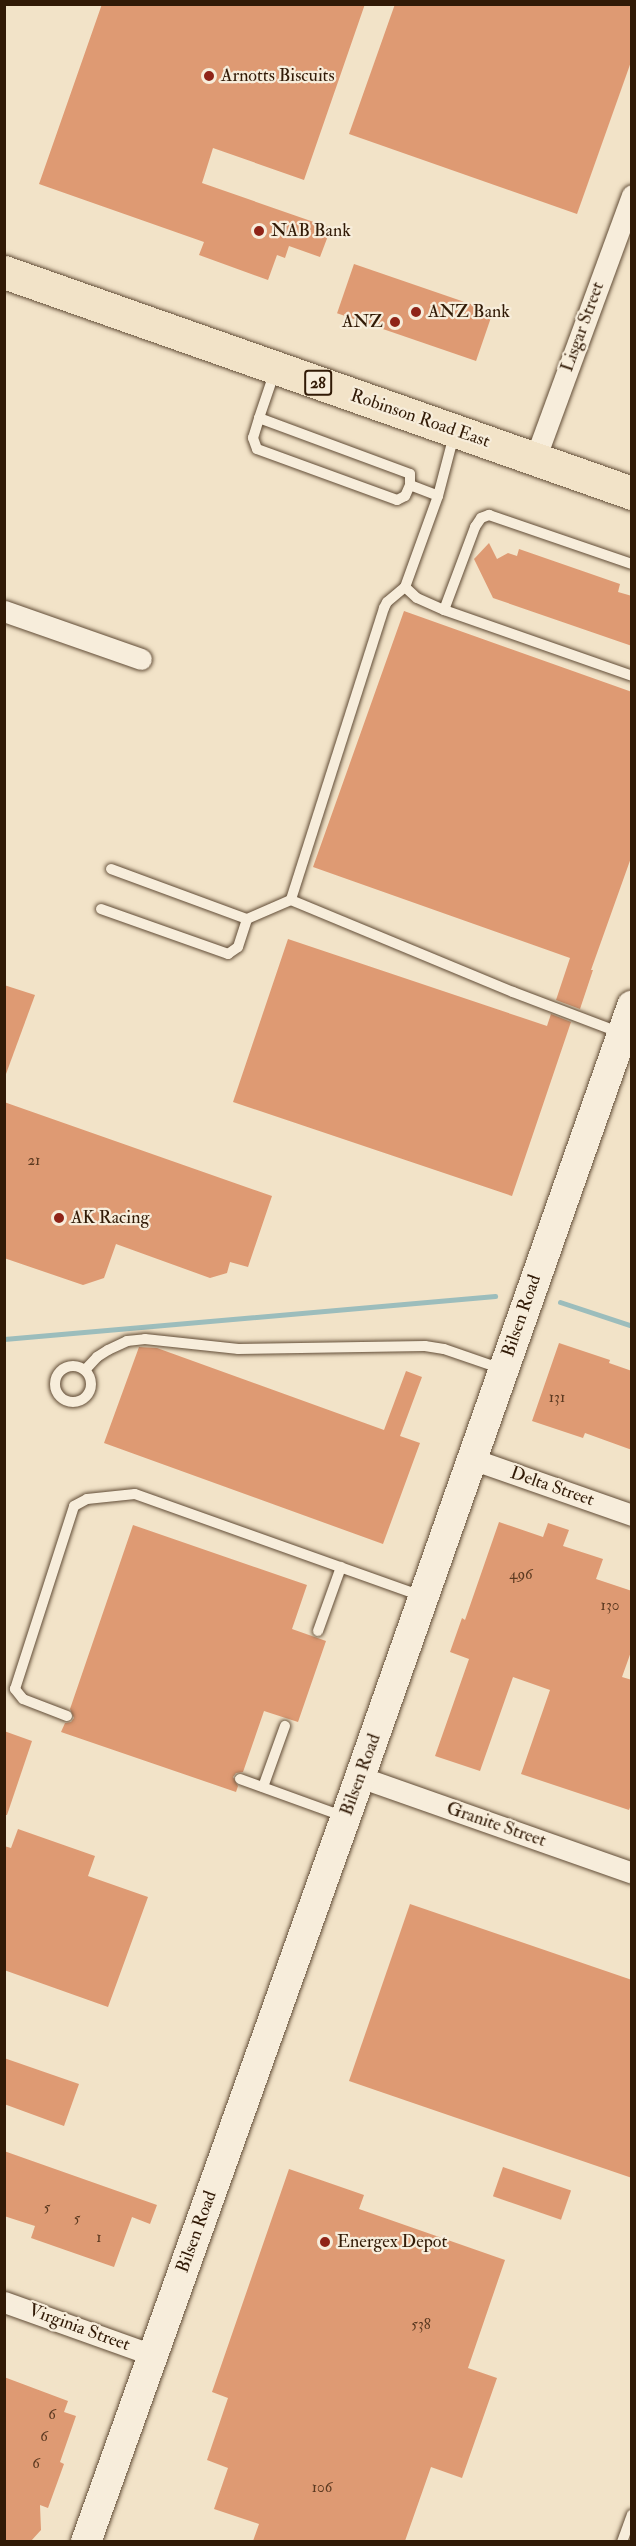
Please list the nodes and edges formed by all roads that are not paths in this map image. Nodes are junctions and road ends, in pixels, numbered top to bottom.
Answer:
1 (632, 195) edge
2 (4, 272) edge
3 (276, 368) junction
4 (259, 418) junction
5 (455, 432) junction
6 (535, 459) junction
7 (410, 485) junction
8 (632, 493) edge
9 (438, 496) junction
10 (632, 564) edge
11 (405, 587) junction
12 (444, 610) junction
13 (4, 611) edge
14 (141, 659) dead end
15 (632, 676) edge
16 (111, 869) dead end
17 (291, 900) junction
18 (101, 909) dead end
19 (247, 919) junction
20 (627, 1020) edge
21 (85, 1370) dead end
22 (504, 1370) junction
23 (472, 1459) junction
24 (632, 1515) edge
25 (341, 1567) junction
26 (423, 1597) junction
27 (318, 1631) dead end
28 (67, 1716) dead end
29 (285, 1726) dead end
30 (360, 1777) junction
31 (240, 1779) dead end
32 (263, 1787) junction
33 (346, 1817) junction
34 (632, 1873) edge
35 (4, 2302) edge
36 (153, 2355) junction
37 (632, 2515) edge
38 (86, 2541) edge
39 (622, 2541) edge

1 - 6 street, Lisgar Street
2 - 3 main road, Robinson Road East / 28
3 - 4 lane
3 - 5 main road, Robinson Road East / 28
4 - 7 lane
4 - 7 lane
5 - 6 main road, Robinson Road East / 28
5 - 9 lane
6 - 8 main road, Robinson Road East / 28
7 - 9 lane
9 - 11 lane
10 - 12 lane
11 - 12 lane
11 - 17 lane
12 - 15 lane
13 - 14 street
16 - 19 lane
17 - 19 lane
17 - 20 lane
18 - 19 lane
20 - 22 street, Bilsen Road
21 - 22 lane
22 - 23 street, Bilsen Road
23 - 24 street, Delta Street
23 - 26 street, Bilsen Road
25 - 26 lane
25 - 27 lane
25 - 28 lane
26 - 30 street, Bilsen Road
29 - 32 lane
30 - 33 street, Bilsen Road
30 - 34 street, Granite Street
31 - 32 lane
32 - 33 lane
33 - 36 street, Bilsen Road
35 - 36 street, Virginia Street
36 - 38 street, Bilsen Road
37 - 39 lane

